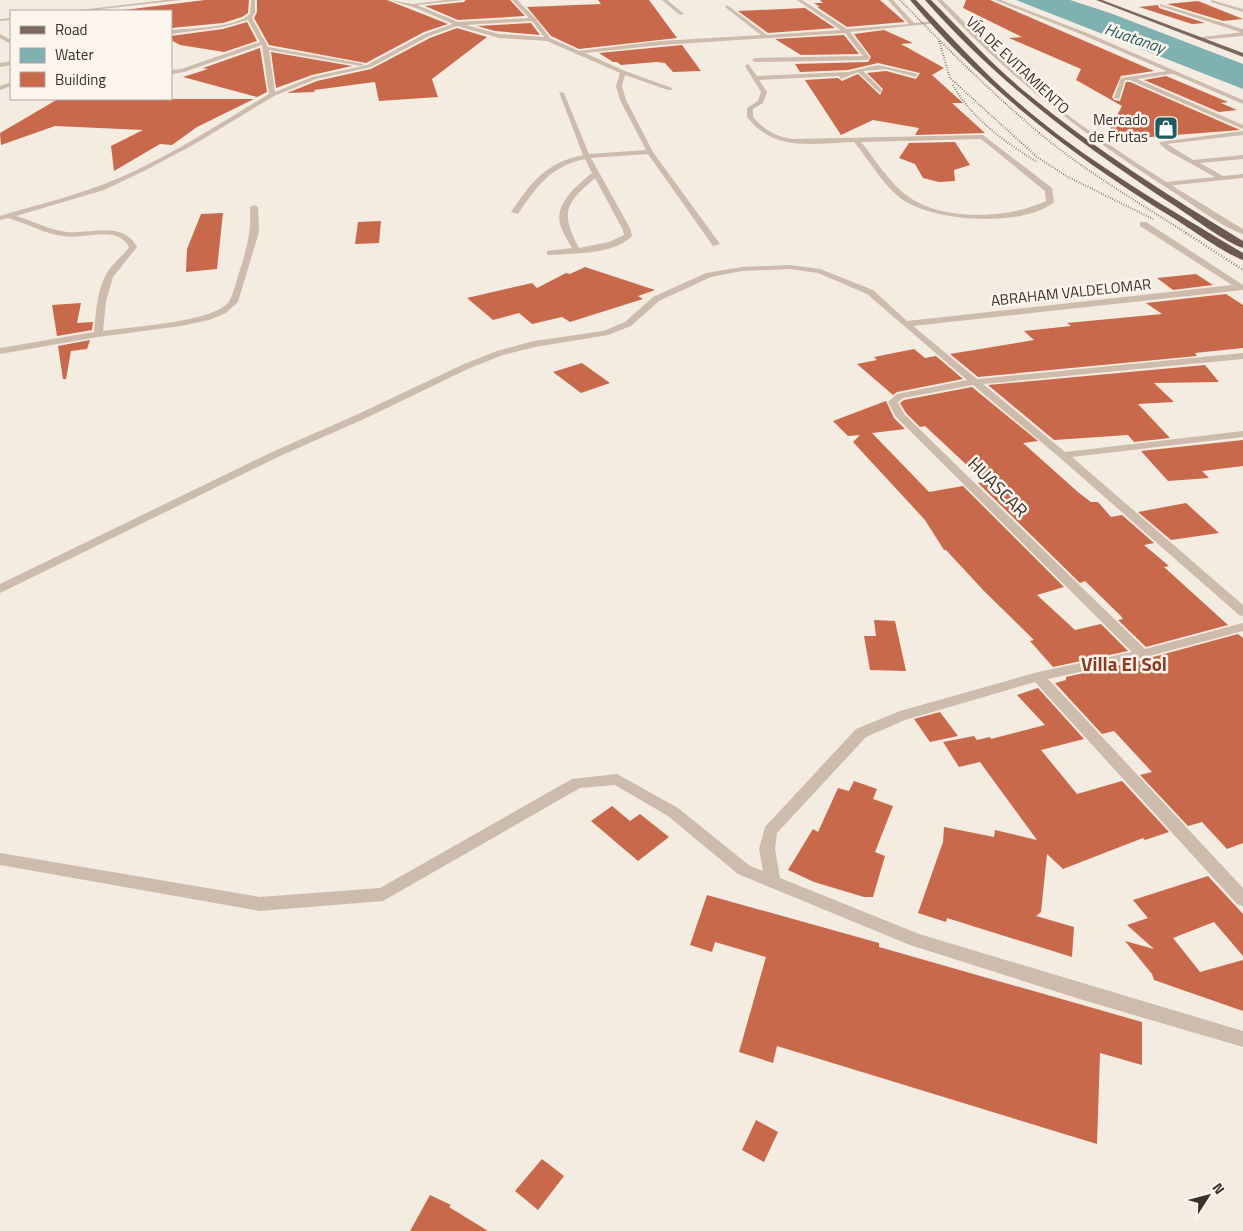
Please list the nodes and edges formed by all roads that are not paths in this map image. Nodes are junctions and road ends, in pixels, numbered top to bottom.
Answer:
1 (180, 0) edge
2 (253, 0) edge
3 (391, 0) edge
4 (462, 0) edge
5 (525, 0) edge
6 (664, 0) edge
7 (799, 0) edge
8 (890, 0) edge
9 (913, 0) edge
10 (928, 0) edge
11 (939, 0) edge
12 (997, 0) edge
13 (1098, 0) edge
14 (1110, 0) edge
15 (1213, 1) edge
16 (516, 2) edge
17 (410, 4) junction
18 (1162, 5) dead end
19 (727, 6) dead end
20 (83, 10) edge
21 (1243, 11) edge
22 (682, 14) dead end
23 (249, 18) junction
24 (533, 19) junction
25 (936, 23) junction
26 (457, 24) junction
27 (912, 24) junction
28 (846, 31) junction
29 (172, 32) edge
30 (1243, 32) edge
31 (766, 36) junction
32 (1209, 37) junction
33 (1198, 38) junction
34 (548, 39) junction
35 (264, 46) junction
36 (1243, 49) edge
37 (577, 53) junction
38 (1243, 55) edge
39 (867, 58) junction
40 (755, 60) dead end
41 (369, 66) junction
42 (748, 66) dead end
43 (872, 66) junction
44 (998, 69) junction
45 (1007, 69) junction
46 (859, 70) junction
47 (172, 72) edge
48 (623, 72) junction
49 (1174, 72) junction
50 (848, 74) junction
51 (916, 75) dead end
52 (756, 78) junction
53 (1131, 78) junction
54 (832, 81) dead end
55 (670, 89) dead end
56 (880, 91) dead end
57 (561, 93) dead end
58 (272, 95) junction
59 (1117, 98) dead end
60 (1243, 102) edge
61 (1243, 127) edge
62 (1243, 133) edge
63 (856, 140) junction
64 (650, 152) junction
65 (587, 157) junction
66 (1243, 157) edge
67 (1191, 162) junction
68 (597, 173) junction
69 (1243, 176) edge
70 (1222, 178) junction
71 (1166, 184) junction
72 (1147, 185) junction
73 (254, 207) dead end
74 (515, 212) dead end
75 (4, 217) edge
76 (1144, 224) dead end
77 (1243, 232) edge
78 (716, 244) dead end
79 (1243, 245) edge
80 (576, 249) junction
81 (550, 252) dead end
82 (1243, 257) edge
83 (1242, 288) edge
84 (905, 324) junction
85 (98, 334) junction
86 (0, 351) edge
87 (1243, 356) edge
88 (974, 382) junction
89 (1243, 434) edge
90 (1063, 455) junction
91 (0, 589) edge
92 (1243, 612) edge
93 (1243, 627) edge
94 (1142, 654) junction
95 (1038, 677) junction
96 (0, 859) edge
97 (772, 880) junction
98 (1243, 899) edge
99 (1243, 1039) edge

1 - 20 street
2 - 23 street
3 - 17 street
4 - 17 street
5 - 16 street
6 - 22 street
7 - 28 street
8 - 27 street
9 - 25 highway, VÍA DE EVITAMIENTO
10 - 44 highway, VÍA DE EVITAMIENTO
11 - 45 street
12 - 49 street
13 - 33 main road
14 - 32 main road
15 - 21 street
16 - 24 street
17 - 26 street
18 - 30 street
19 - 31 street
23 - 29 street
23 - 35 street
24 - 26 street
24 - 34 street
25 - 27 street
25 - 82 highway, VÍA DE EVITAMIENTO
26 - 34 street
26 - 41 street
27 - 28 street
28 - 31 street
28 - 39 street
30 - 32 street
31 - 37 street
32 - 33 street
32 - 36 main road
33 - 38 main road
34 - 37 street
35 - 41 street
35 - 47 street
35 - 58 street
37 - 48 street
39 - 40 street
39 - 43 street
41 - 58 street
42 - 52 street
43 - 46 street
43 - 51 street
44 - 45 highway
44 - 72 highway, VÍA DE EVITAMIENTO
45 - 71 street
46 - 50 street
46 - 56 street
48 - 55 street
48 - 64 street
49 - 53 street
49 - 60 street
50 - 52 street
50 - 54 street
52 - 63 street
53 - 59 street
53 - 61 street
57 - 65 street
58 - 75 street
62 - 67 street
63 - 63 street
64 - 65 street
64 - 78 street
65 - 68 street
65 - 74 street
66 - 67 street
67 - 70 street
68 - 80 street
68 - 80 street
69 - 70 street
70 - 71 street
71 - 72 highway
71 - 77 street
72 - 79 highway, VÍA DE EVITAMIENTO
73 - 85 street
75 - 85 street
76 - 83 street
80 - 81 street
83 - 84 street, ABRAHAM VALDELOMAR
84 - 88 street
84 - 91 street
85 - 86 street
87 - 88 street
88 - 90 street
88 - 94 street, HUASCAR
89 - 90 street
90 - 92 street
93 - 94 street
94 - 95 street
95 - 97 street
95 - 98 street
96 - 97 street
97 - 99 street

